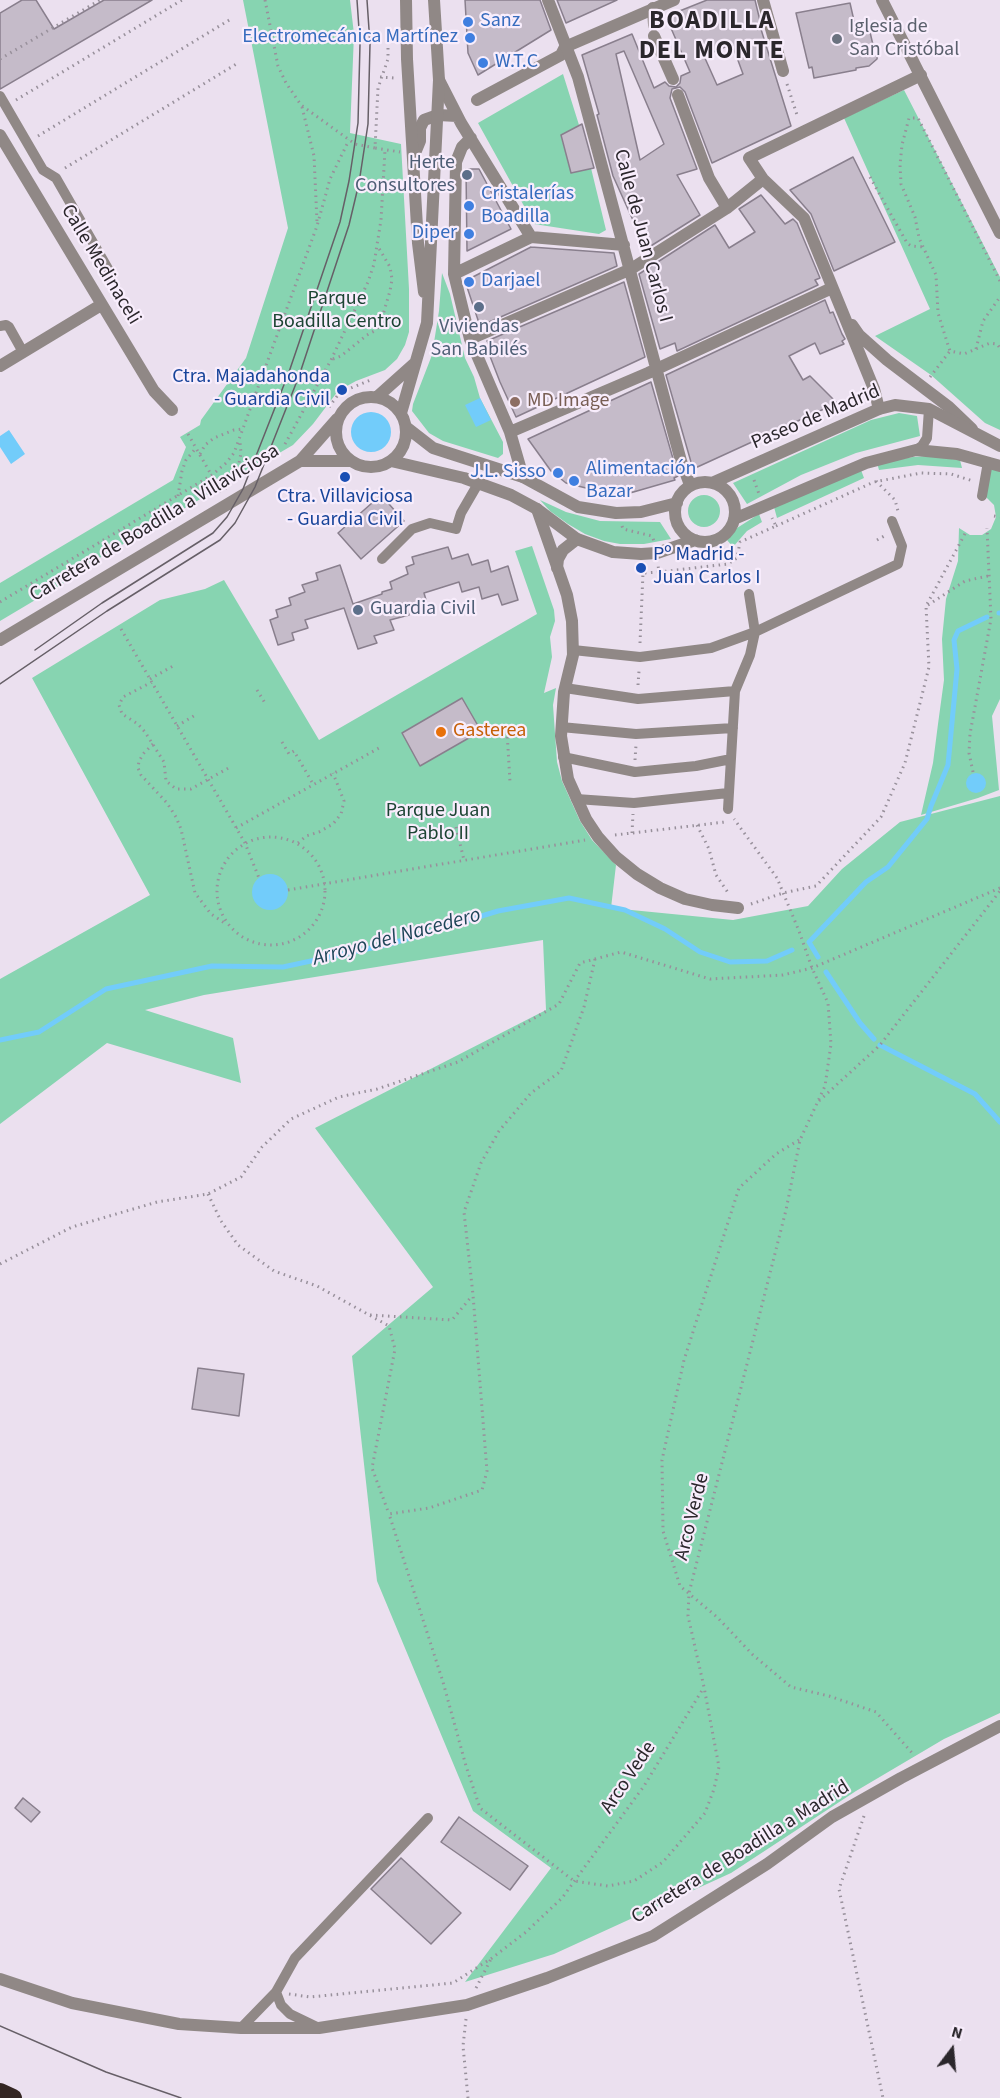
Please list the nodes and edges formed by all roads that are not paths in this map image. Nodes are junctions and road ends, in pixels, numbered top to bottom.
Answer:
1 (405, 0) edge
2 (434, 0) edge
3 (548, 0) edge
4 (674, 0) edge
5 (763, 0) edge
6 (882, 0) edge
7 (653, 8) junction
8 (565, 47) junction
9 (783, 71) road end
10 (921, 75) junction
11 (673, 79) dead end
12 (439, 80) junction
13 (678, 95) dead end
14 (0, 96) edge
15 (477, 100) dead end
16 (438, 115) junction
17 (457, 116) junction
18 (0, 135) edge
19 (471, 138) junction
20 (408, 155) junction
21 (763, 179) junction
22 (727, 208) junction
23 (1000, 233) edge
24 (531, 237) junction
25 (624, 245) junction
26 (631, 269) junction
27 (111, 274) dead end
28 (454, 274) junction
29 (832, 288) junction
30 (100, 304) junction
31 (843, 315) junction
32 (427, 323) junction
33 (0, 326) edge
34 (470, 339) junction
35 (23, 351) junction
36 (416, 362) junction
37 (0, 366) edge
38 (657, 368) junction
39 (377, 397) junction
40 (879, 409) junction
41 (929, 409) junction
42 (172, 410) dead end
43 (401, 413) junction
44 (338, 419) junction
45 (406, 427) junction
46 (973, 431) junction
47 (510, 432) junction
48 (1000, 446) edge
49 (916, 450) junction
50 (300, 461) junction
51 (350, 461) junction
52 (391, 461) junction
53 (994, 464) edge
54 (523, 477) junction
55 (478, 482) junction
56 (712, 483) junction
57 (690, 485) junction
58 (982, 496) dead end
59 (677, 502) junction
60 (537, 509) junction
61 (734, 519) junction
62 (894, 525) road end
63 (577, 538) junction
64 (695, 540) junction
65 (382, 559) dead end
66 (557, 569) junction
67 (749, 594) dead end
68 (755, 632) junction
69 (0, 640) edge
70 (573, 650) junction
71 (565, 688) junction
72 (735, 691) junction
73 (561, 727) junction
74 (733, 728) junction
75 (563, 758) junction
76 (731, 759) junction
77 (728, 793) junction
78 (576, 799) junction
79 (728, 809) road end
80 (735, 908) road end
81 (1000, 1726) edge
82 (428, 1818) dead end
83 (0, 1979) edge
84 (276, 1992) junction
85 (241, 2028) junction
86 (319, 2028) junction
87 (0, 2092) edge
88 (13, 2098) edge

1 - 20 street
2 - 12 street
3 - 8 street, Calle de Juan Carlos I
4 - 7 street
5 - 9 street
6 - 10 street
7 - 8 street
7 - 11 street
8 - 15 street
8 - 25 street, Calle de Juan Carlos I
10 - 21 street
10 - 23 street
12 - 16 street
12 - 17 street
13 - 22 street
14 - 27 lane
16 - 17 street
16 - 20 street
16 - 32 street
17 - 19 street
18 - 30 street, Calle Medinaceli
19 - 24 street
19 - 28 street
20 - 32 street
21 - 22 street
21 - 29 street
22 - 26 street
24 - 25 street
24 - 28 street
25 - 26 street, Calle de Juan Carlos I
26 - 34 street
26 - 38 street, Calle de Juan Carlos I
28 - 34 street
29 - 31 street
29 - 38 street
30 - 35 street
30 - 42 street, Calle Medinaceli
31 - 40 street
31 - 46 street
32 - 36 street
33 - 35 lane
34 - 47 street
35 - 37 street
36 - 39 street
36 - 43 street
38 - 47 street
38 - 57 street, Calle de Juan Carlos I
39 - 43 street
39 - 44 street
40 - 41 street, Paseo de Madrid
40 - 56 street, Paseo de Madrid
41 - 46 street, Paseo de Madrid
41 - 49 lane
43 - 45 street
44 - 50 street, Carretera de Boadilla a Villaviciosa
44 - 51 street
45 - 52 street
45 - 54 street
46 - 48 street, Paseo de Madrid
47 - 54 street
49 - 53 street
49 - 61 street
50 - 51 street, Carretera de Boadilla a Villaviciosa
50 - 69 street, Carretera de Boadilla a Villaviciosa
51 - 52 street
52 - 55 street
53 - 58 lane
54 - 59 street
55 - 60 street
55 - 65 lane
56 - 57 street
56 - 61 street
57 - 59 street
59 - 64 street
60 - 63 street
60 - 66 street
61 - 64 street
62 - 68 lane
63 - 64 street
63 - 66 street
66 - 70 street
67 - 68 lane
68 - 70 lane
68 - 72 lane
70 - 71 street
71 - 72 lane
71 - 73 street
72 - 74 lane
73 - 74 lane
73 - 75 street
74 - 76 lane
75 - 76 lane
75 - 78 street
76 - 77 lane
77 - 78 lane
77 - 79 lane
78 - 80 street
81 - 86 street, Carretera de Boadilla a Madrid
82 - 84 lane
83 - 85 street, Carretera de Boadilla a Madrid
84 - 85 lane
84 - 86 lane
85 - 86 street, Carretera de Boadilla a Madrid
87 - 88 highway

